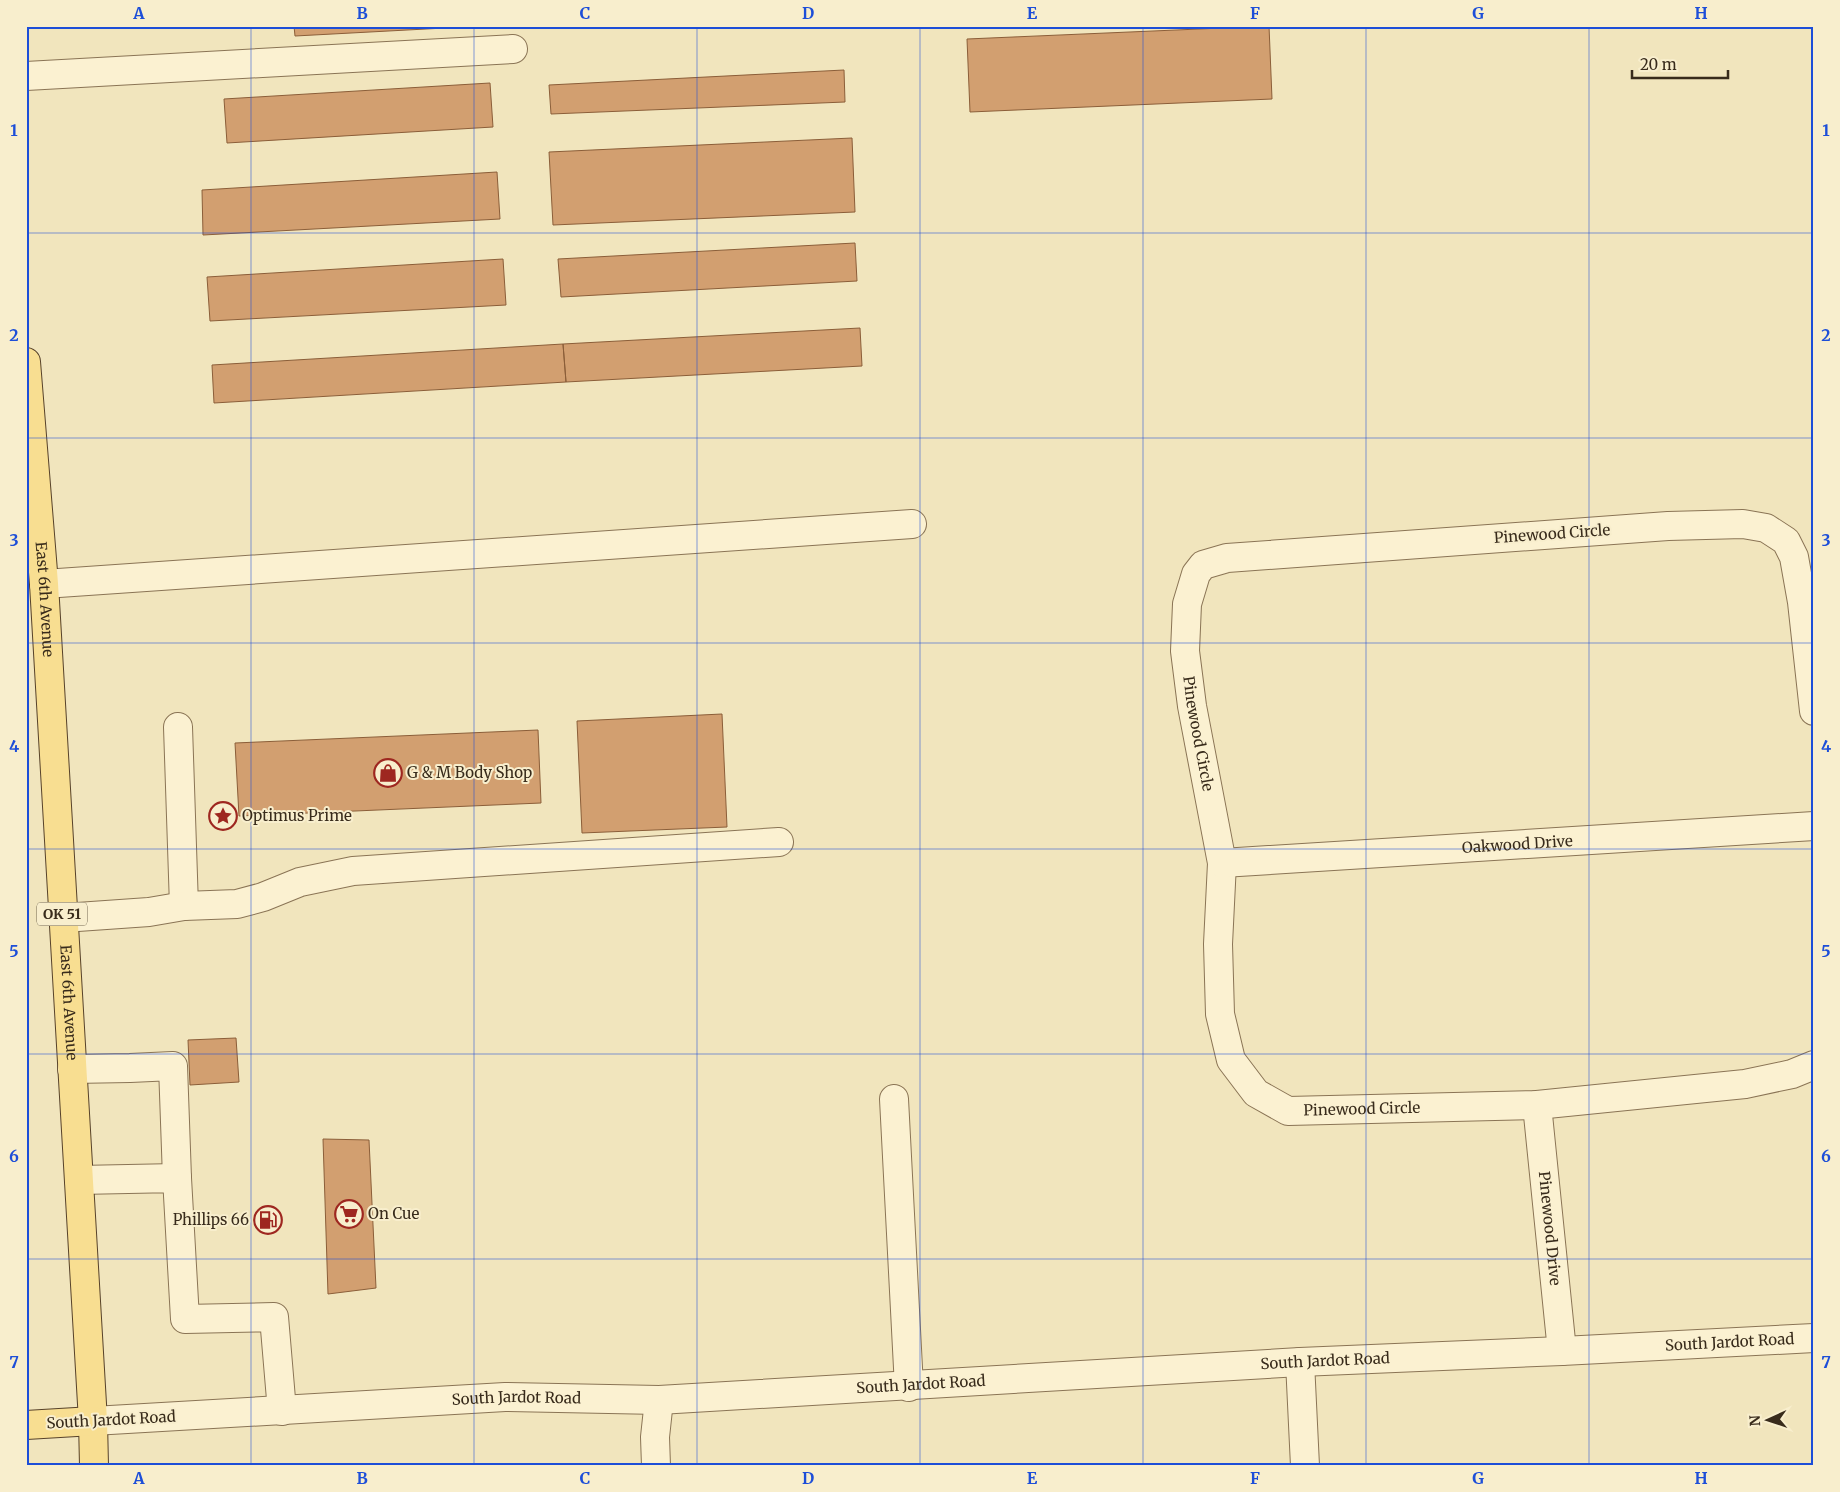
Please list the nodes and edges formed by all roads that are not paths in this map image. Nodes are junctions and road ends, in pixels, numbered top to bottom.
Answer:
1 (513, 49) dead end
2 (26, 76) edge
3 (26, 362) edge
4 (912, 524) dead end
5 (44, 584) junction
6 (1814, 711) edge
7 (178, 727) dead end
8 (1814, 826) edge
9 (780, 842) dead end
10 (1222, 863) junction
11 (184, 906) junction
12 (62, 918) junction
13 (1814, 1065) edge
14 (72, 1069) junction
15 (894, 1098) dead end
16 (1537, 1104) junction
17 (177, 1178) junction
18 (79, 1180) junction
19 (1814, 1338) edge
20 (1562, 1351) junction
21 (1300, 1362) junction
22 (909, 1387) junction
23 (659, 1400) junction
24 (282, 1411) junction
25 (93, 1421) junction
26 (26, 1425) edge
27 (94, 1466) edge
28 (656, 1466) edge
29 (1305, 1466) edge

1 - 2 street
3 - 5 main road, East 6th Avenue / OK 51
4 - 5 street
5 - 12 main road, East 6th Avenue / OK 51
6 - 10 street, Pinewood Circle
7 - 11 street
8 - 10 street, Oakwood Drive
9 - 11 street
10 - 16 street, Pinewood Circle
11 - 12 street
12 - 14 main road, East 6th Avenue / OK 51
13 - 16 street, Pinewood Circle
14 - 17 street
14 - 18 main road, East 6th Avenue / OK 51
15 - 22 street
16 - 20 street, Pinewood Drive
17 - 18 street
17 - 24 street
18 - 25 main road, East 6th Avenue / OK 51
19 - 20 street, South Jardot Road
20 - 21 street, South Jardot Road
21 - 22 street, South Jardot Road
21 - 29 street
22 - 23 street, South Jardot Road
23 - 24 street, South Jardot Road
23 - 28 street
24 - 25 street, South Jardot Road
25 - 26 main road, South Jardot Road
25 - 27 main road, East 6th Avenue / OK 51

